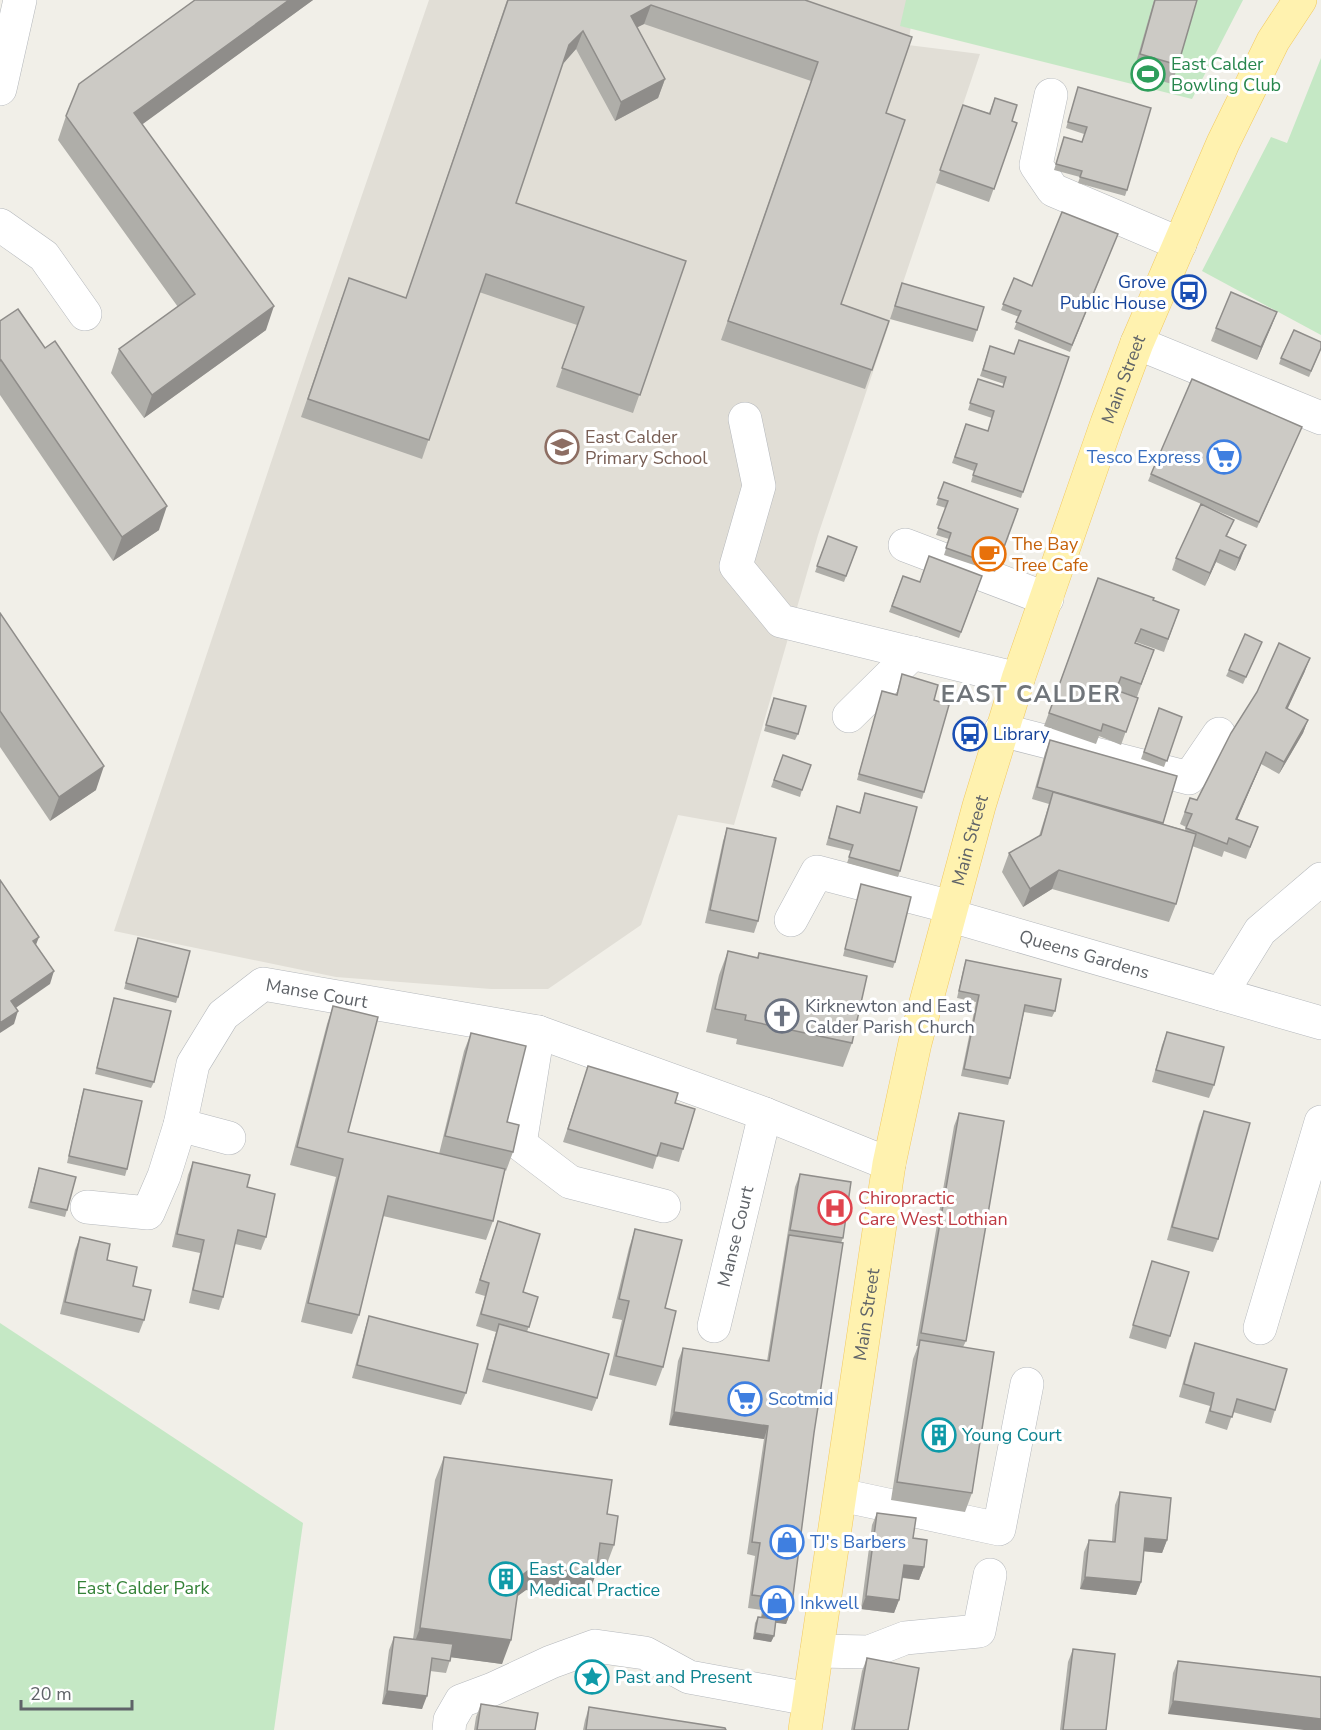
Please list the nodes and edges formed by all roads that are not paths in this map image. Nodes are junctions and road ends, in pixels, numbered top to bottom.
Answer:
1 (1299, 0) edge
2 (21, 1) edge
3 (0, 89) edge
4 (1051, 95) dead end
5 (0, 225) edge
6 (1180, 244) junction
7 (85, 314) dead end
8 (1137, 343) junction
9 (1321, 418) edge
10 (745, 419) dead end
11 (905, 545) dead end
12 (1047, 599) junction
13 (914, 653) junction
14 (1018, 679) junction
15 (849, 716) dead end
16 (1001, 730) junction
17 (1219, 734) dead end
18 (1321, 879) edge
19 (949, 911) junction
20 (791, 921) dead end
21 (1221, 994) junction
22 (1321, 1023) edge
23 (538, 1032) junction
24 (765, 1114) junction
25 (1321, 1122) edge
26 (180, 1125) junction
27 (229, 1138) dead end
28 (890, 1164) junction
29 (664, 1206) dead end
30 (87, 1207) dead end
31 (714, 1326) dead end
32 (1260, 1328) dead end
33 (1027, 1384) dead end
34 (841, 1495) junction
35 (990, 1575) dead end
36 (817, 1651) junction
37 (807, 1714) edge
38 (448, 1730) edge

1 - 6 main road, Main Street
2 - 3 street
4 - 6 street
5 - 7 street
6 - 8 main road, Main Street
8 - 9 street
8 - 12 main road, Main Street
10 - 13 street
11 - 12 street
12 - 14 main road, Main Street
13 - 14 street
13 - 15 street
14 - 16 main road, Main Street
16 - 17 street
16 - 19 main road, Main Street
18 - 21 street
19 - 20 street, Queens Gardens
19 - 21 street, Queens Gardens
19 - 28 main road, Main Street
21 - 22 street, Queens Gardens
23 - 24 street, Manse Court
23 - 26 street, Manse Court
23 - 29 street
24 - 28 street, Manse Court
24 - 31 street, Manse Court
25 - 32 street
26 - 27 street
26 - 30 street, Manse Court
28 - 34 main road, Main Street
33 - 34 street
34 - 36 main road, Main Street
35 - 36 street
36 - 37 main road, Main Street
37 - 38 street

